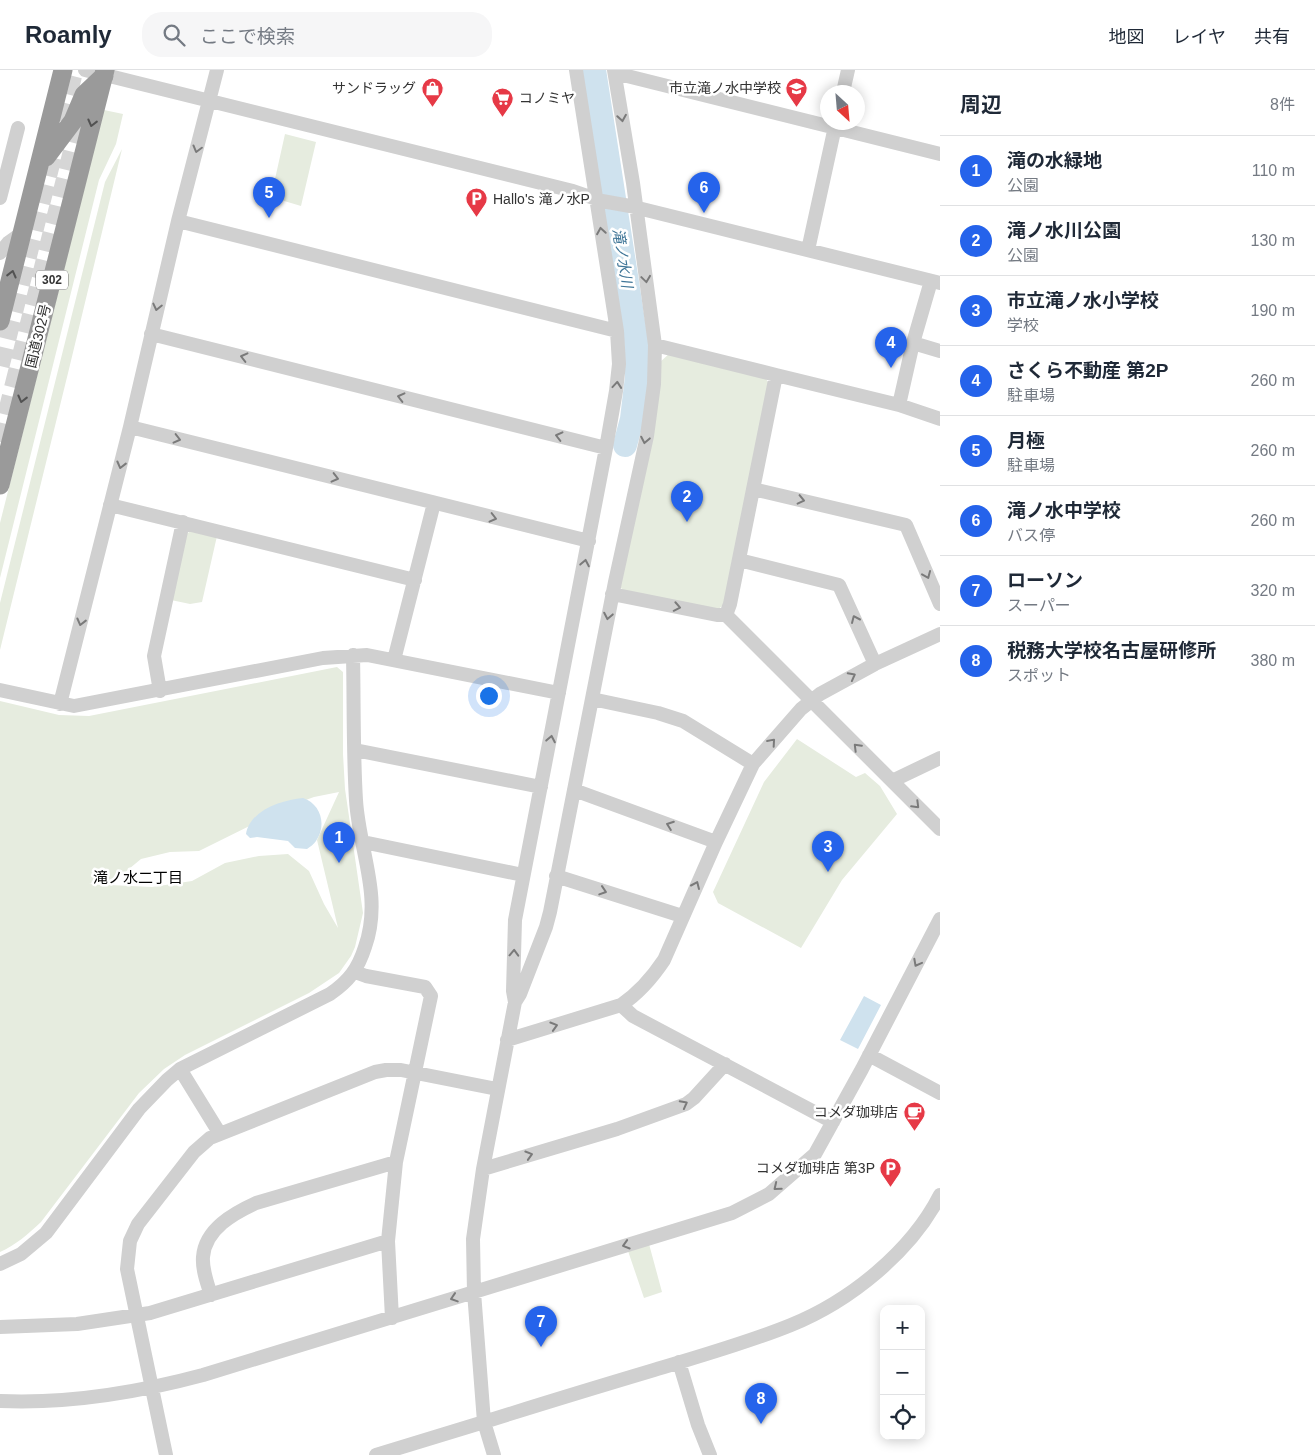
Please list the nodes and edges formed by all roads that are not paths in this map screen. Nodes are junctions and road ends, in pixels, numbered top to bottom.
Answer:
1 (63, 70) edge
2 (85, 70) edge
3 (217, 70) edge
4 (576, 70) edge
5 (848, 70) edge
6 (614, 72) edge
7 (104, 73) edge
8 (845, 85) edge
9 (210, 102) junction
10 (820, 121) edge
11 (18, 128) dead end
12 (835, 130) edge
13 (854, 130) edge
14 (940, 154) edge
15 (40, 166) junction
16 (0, 198) edge
17 (599, 199) junction
18 (633, 207) junction
19 (178, 221) junction
20 (22, 233) junction
21 (808, 250) junction
22 (0, 253) edge
23 (935, 282) edge
24 (0, 321) edge
25 (617, 331) junction
26 (151, 334) junction
27 (913, 343) junction
28 (655, 345) junction
29 (940, 351) edge
30 (776, 375) junction
31 (899, 405) junction
32 (940, 419) edge
33 (130, 427) junction
34 (606, 448) junction
35 (0, 485) edge
36 (753, 488) junction
37 (434, 503) junction
38 (110, 504) junction
39 (183, 522) junction
40 (589, 541) junction
41 (739, 560) junction
42 (415, 580) junction
43 (612, 594) junction
44 (940, 604) edge
45 (726, 615) junction
46 (940, 634) edge
47 (353, 655) junction
48 (394, 660) junction
49 (875, 664) junction
50 (0, 690) edge
51 (160, 691) junction
52 (559, 693) junction
53 (592, 699) junction
54 (811, 701) junction
55 (60, 704) junction
56 (355, 750) junction
57 (940, 758) edge
58 (753, 764) junction
59 (892, 781) junction
60 (541, 787) junction
61 (574, 790) junction
62 (940, 829) edge
63 (363, 842) junction
64 (716, 842) junction
65 (523, 875) junction
66 (556, 876) junction
67 (682, 916) junction
68 (940, 920) edge
69 (355, 972) junction
70 (515, 1002) junction
71 (621, 1005) junction
72 (507, 1040) junction
73 (869, 1055) junction
74 (725, 1064) junction
75 (180, 1069) junction
76 (415, 1073) junction
77 (497, 1089) junction
78 (940, 1092) edge
79 (833, 1122) junction
80 (220, 1134) junction
81 (396, 1162) junction
82 (483, 1168) junction
83 (940, 1195) edge
84 (388, 1241) junction
85 (0, 1264) edge
86 (474, 1292) junction
87 (211, 1295) junction
88 (136, 1314) junction
89 (392, 1318) junction
90 (0, 1326) edge
91 (679, 1362) junction
92 (152, 1389) junction
93 (0, 1402) edge
94 (484, 1422) junction
95 (166, 1455) edge
96 (376, 1455) edge
97 (494, 1455) edge
98 (710, 1455) edge

1 - 15 highway
2 - 7 street
3 - 9 street
4 - 17 street
5 - 8 street
6 - 10 street
6 -> 18 street
7 - 9 street
7 - 15 highway
7 -> 35 highway, 国道302号 / 302
9 - 17 street
9 -> 19 street
11 - 16 street
12 - 21 street
13 - 14 street
15 - 20 highway
17 - 18 street
25 -> 17 street
18 - 21 street
18 -> 28 street
19 - 25 street
19 -> 26 street
20 - 22 street
24 -> 20 highway
21 - 23 street
23 - 27 street
34 -> 25 street
26 - 33 street
34 -> 26 street
27 - 29 street
27 - 31 street
28 - 30 street
28 -> 43 street
30 - 31 street
30 - 36 street
31 - 32 street
33 -> 37 street
33 -> 38 street
34 - 40 street
36 - 41 street
36 -> 44 street
37 -> 40 street
37 - 42 street
38 - 39 street
38 -> 55 street
39 - 42 street
39 - 51 street
52 -> 40 street
41 - 45 street
49 -> 41 street
42 - 48 street
43 -> 45 street
43 -> 53 street
45 - 54 street
46 - 49 street
47 - 48 street
47 - 51 street
47 - 56 street
48 - 52 street
54 -> 49 street
50 - 55 street
51 - 55 street
60 -> 52 street
53 - 58 street
53 - 61 street
58 -> 54 street
59 -> 54 street
56 - 60 street
56 - 63 street
57 - 59 street
58 - 64 street
59 -> 62 street
60 - 65 street
64 -> 61 street
61 - 66 street
63 - 65 street
63 - 69 street
67 -> 64 street
70 -> 65 street
66 -> 67 street
66 - 70 street
67 - 71 street
68 -> 73 street
69 - 75 street
69 - 76 street
70 - 72 street
72 -> 71 street
71 - 74 street
72 - 77 street
73 - 78 street
73 - 79 street
74 - 79 street
82 -> 74 street
75 - 80 street
75 - 85 street
76 - 77 street
76 - 80 street
76 - 81 street
77 - 82 street
79 -> 86 street
80 - 88 street
81 - 84 street
81 - 87 street
82 - 86 street
83 - 91 street
84 - 87 street
84 - 89 street
86 -> 89 street
86 - 94 street
87 - 88 street
88 - 90 street
88 - 92 street
89 - 92 street
91 - 94 street
91 - 98 street
92 - 93 street
92 - 95 street
94 - 96 street
94 - 97 street

